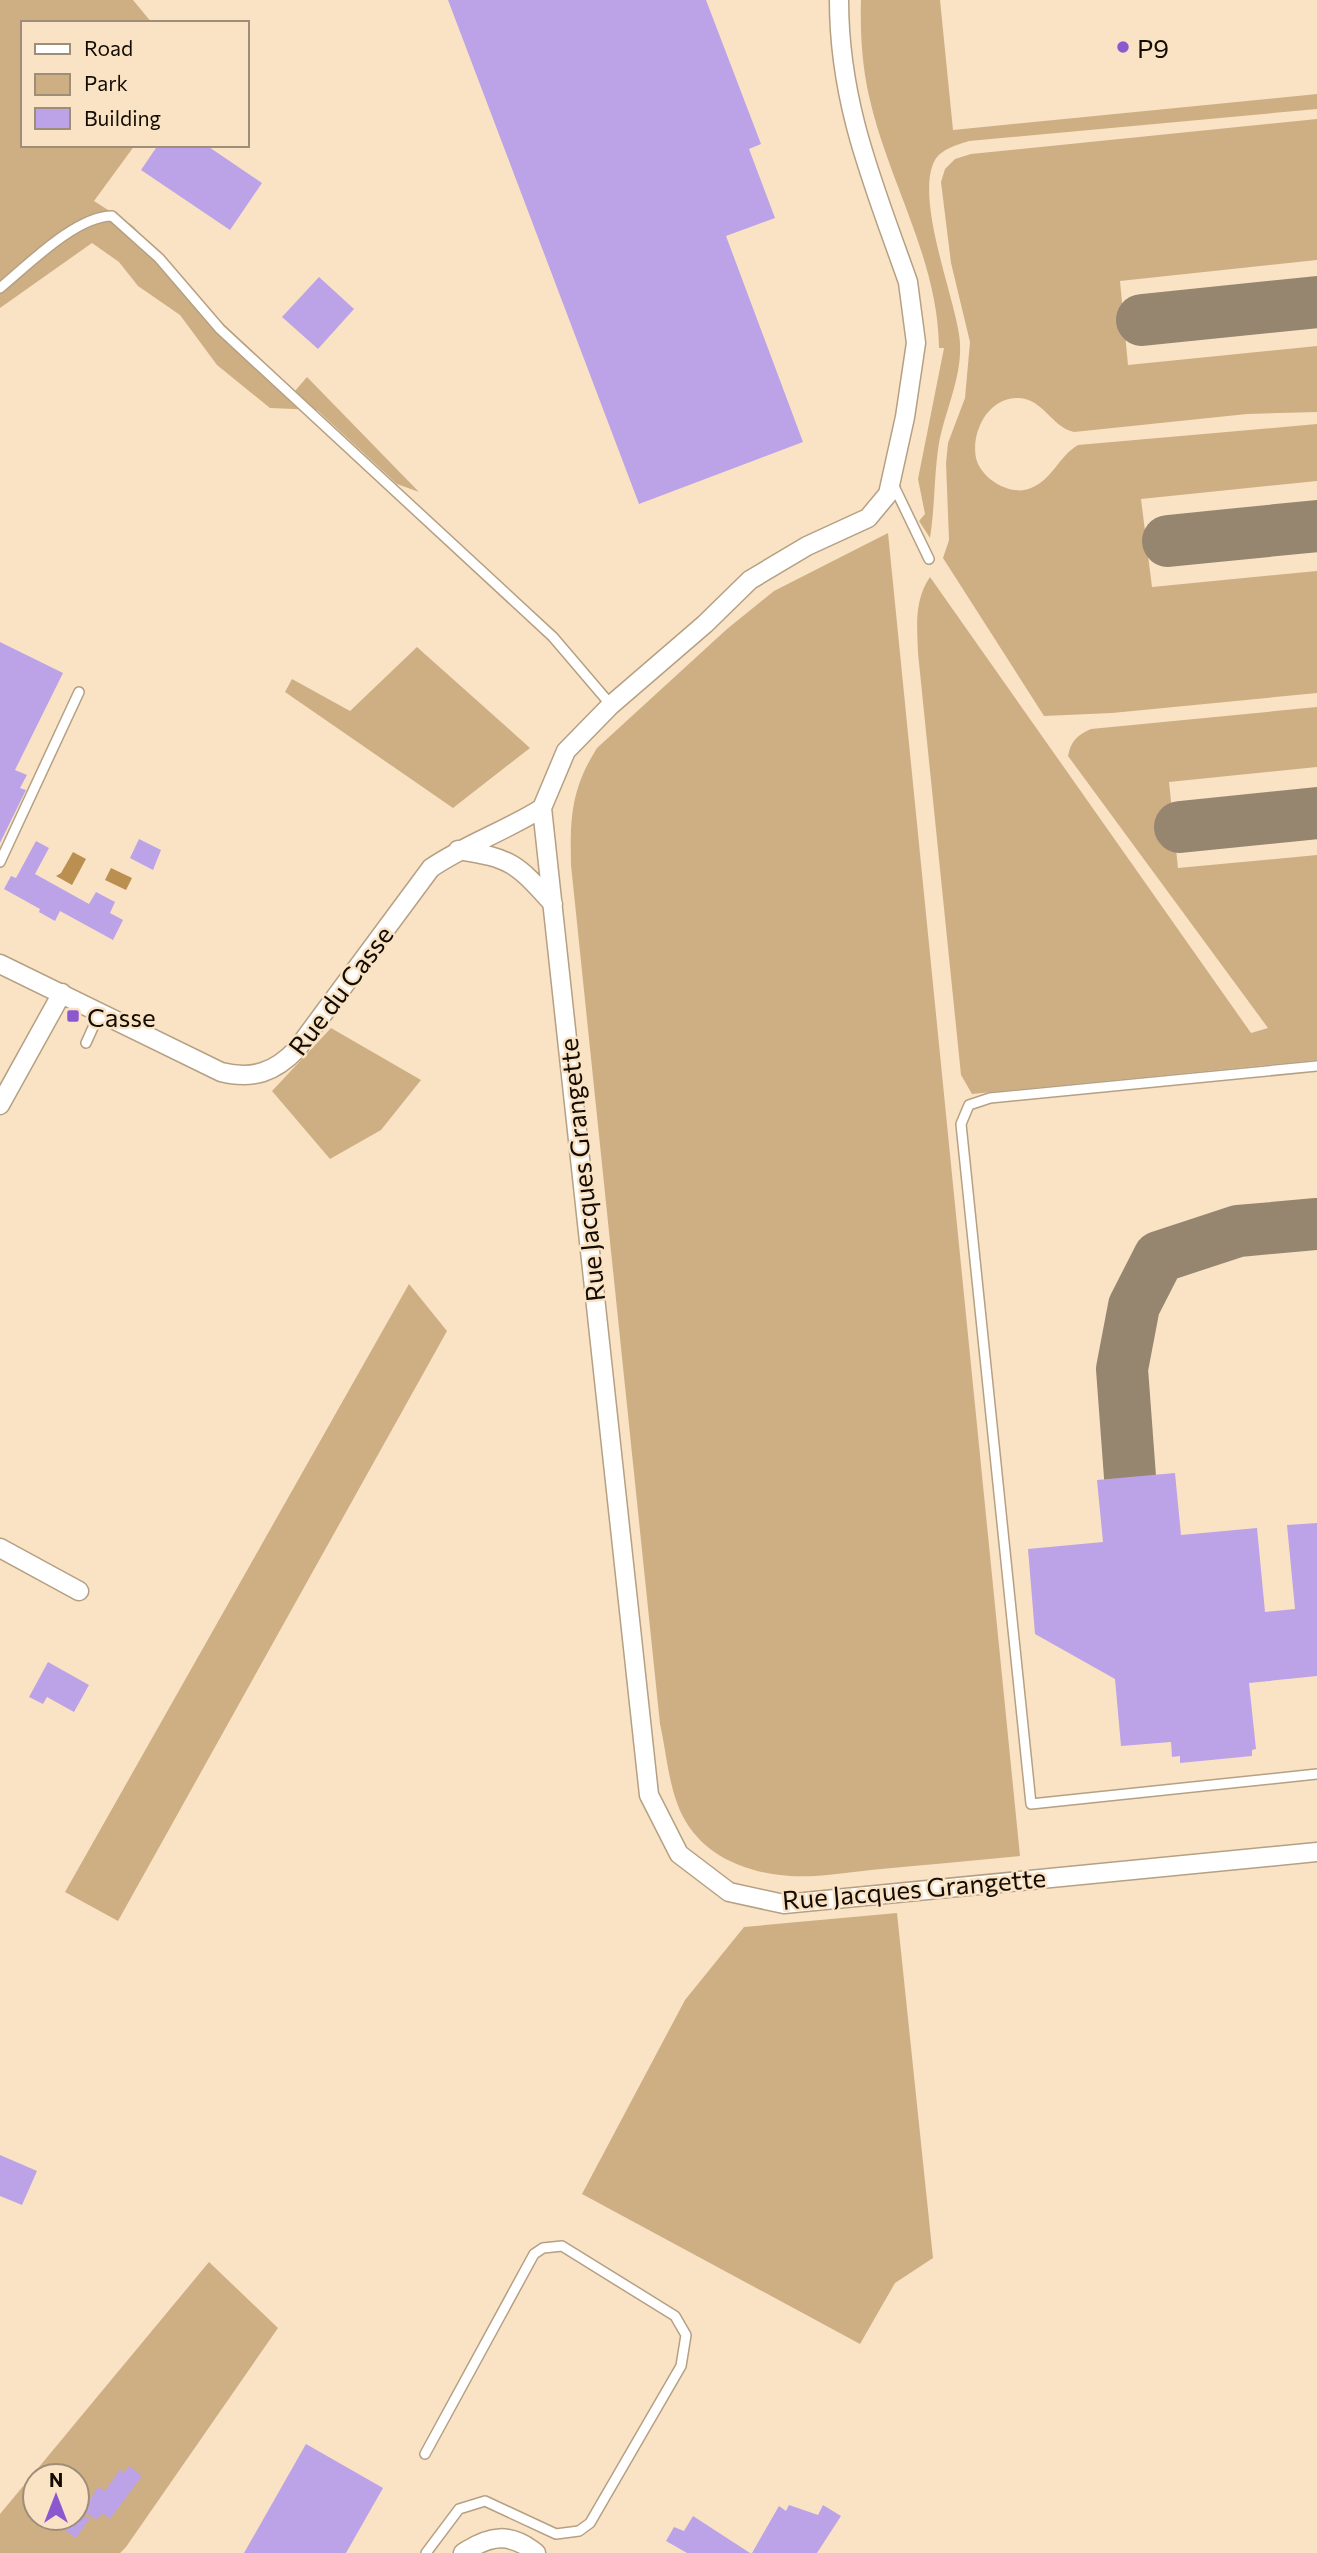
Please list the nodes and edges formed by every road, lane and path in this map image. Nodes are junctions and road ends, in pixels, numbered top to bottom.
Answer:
1 (839, 0) edge
2 (0, 288) edge
3 (891, 480) junction
4 (929, 559) dead end
5 (79, 692) dead end
6 (611, 705) junction
7 (542, 808) junction
8 (458, 850) junction
9 (0, 862) edge
10 (552, 904) junction
11 (0, 964) edge
12 (62, 993) junction
13 (100, 1012) junction
14 (86, 1043) dead end
15 (1317, 1066) edge
16 (0, 1105) edge
17 (0, 1548) edge
18 (79, 1591) dead end
19 (1317, 1774) edge
20 (1317, 1852) edge
21 (425, 2454) dead end
22 (426, 2553) edge
23 (463, 2553) edge
24 (536, 2553) edge

1 - 3 street, Rue Jacques Grangette
2 - 6 lane
3 - 4 lane
3 - 6 street, Rue Jacques Grangette
5 - 9 lane
6 - 7 street, Rue Jacques Grangette
7 - 8 street, Rue du Casse
7 - 10 street, Rue Jacques Grangette
8 - 10 street
8 - 13 street, Rue du Casse
10 - 20 street, Rue Jacques Grangette
11 - 12 street, Rue du Casse
12 - 13 street, Rue du Casse
12 - 16 street
13 - 14 lane
15 - 19 lane
17 - 18 street
21 - 22 lane
23 - 24 street

